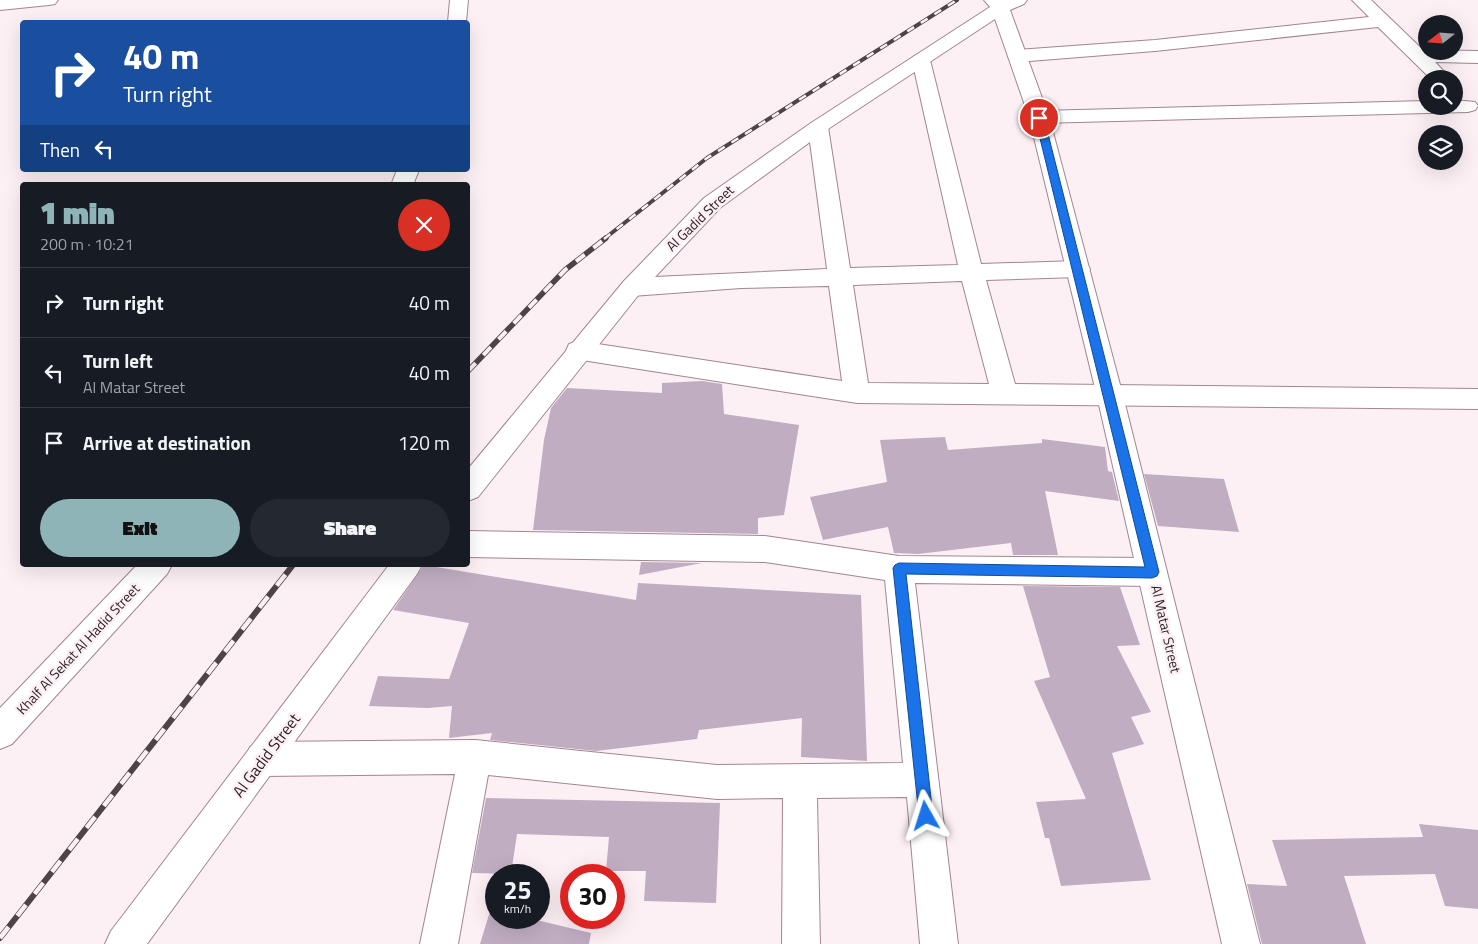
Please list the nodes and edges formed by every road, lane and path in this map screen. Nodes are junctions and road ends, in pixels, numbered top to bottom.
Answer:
1 (49, 0) edge
2 (459, 0) edge
3 (1362, 0) edge
4 (1003, 3) edge
5 (0, 5) edge
6 (457, 20) edge
7 (1383, 20) junction
8 (1418, 53) edge
9 (1017, 56) junction
10 (1463, 57) edge
11 (1478, 57) edge
12 (921, 60) junction
13 (1425, 60) edge
14 (1434, 70) edge
15 (1463, 101) edge
16 (1473, 112) edge
17 (1039, 118) junction
18 (818, 127) junction
19 (1078, 269) junction
20 (972, 273) junction
21 (840, 276) junction
22 (632, 287) junction
23 (578, 351) junction
24 (857, 393) junction
25 (1005, 395) junction
26 (1110, 396) junction
27 (1478, 399) edge
28 (470, 486) edge
29 (470, 544) edge
30 (155, 567) edge
31 (406, 567) edge
32 (899, 568) junction
33 (1152, 572) junction
34 (0, 732) edge
35 (475, 757) junction
36 (262, 759) junction
37 (922, 780) junction
38 (800, 782) junction
39 (124, 944) edge
40 (439, 944) edge
41 (800, 944) edge
42 (939, 944) edge
43 (1241, 944) edge

1 - 5 main road
2 - 6 main road
3 - 7 main road
4 - 9 main road, Al Matar Street
4 - 12 main road, Al Gadid Street
7 - 8 main road
7 - 9 main road
9 - 17 main road, Al Matar Street
10 - 11 main road
12 - 18 main road, Al Gadid Street
12 - 20 main road
13 - 14 main road
15 - 16 main road
16 - 17 main road
17 - 19 main road, Al Matar Street
18 - 21 main road
18 - 22 main road, Al Gadid Street
19 - 20 main road
19 - 26 main road, Al Matar Street
20 - 21 main road
20 - 25 main road
21 - 22 main road
21 - 24 main road
22 - 23 main road, Al Gadid Street
23 - 24 main road
23 - 28 main road, Al Gadid Street
24 - 25 main road
25 - 26 main road
26 - 27 main road
26 - 33 main road, Al Matar Street
29 - 32 main road
30 - 34 main road, Khalf Al Sekat Al Hadid Street
31 - 36 main road, Al Gadid Street
32 - 33 main road
32 - 37 main road
33 - 43 main road, Al Matar Street
35 - 36 main road
35 - 38 main road
35 - 40 main road
36 - 39 main road, Al Gadid Street
37 - 38 main road
37 - 42 main road
38 - 41 main road

